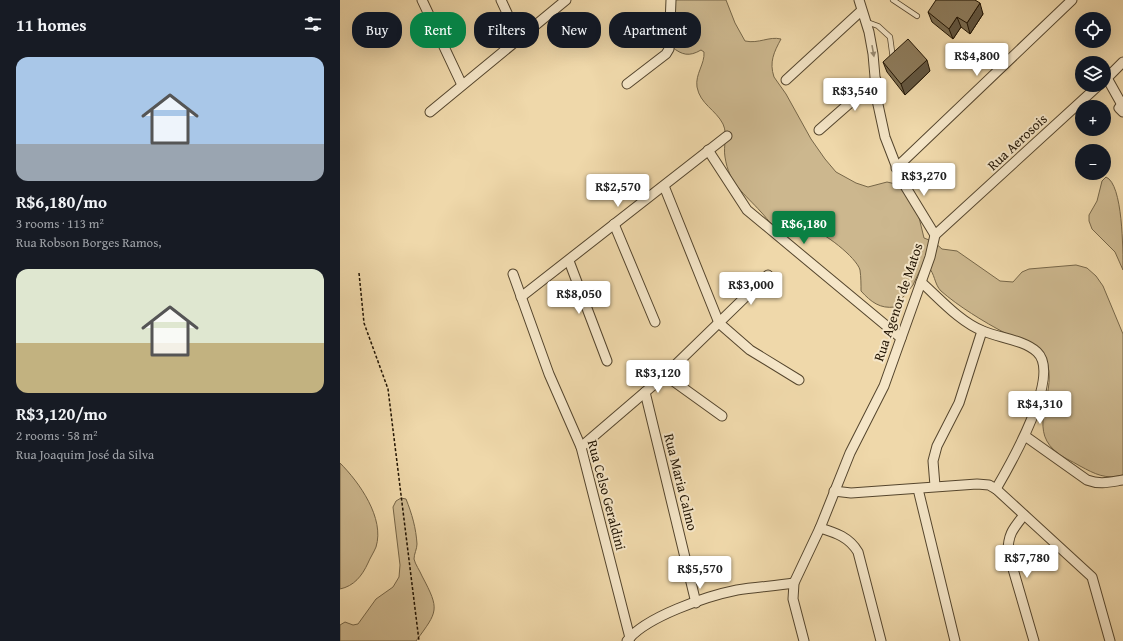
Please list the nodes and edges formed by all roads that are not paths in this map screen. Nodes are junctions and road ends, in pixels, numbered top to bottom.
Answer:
1 (422, 0) edge
2 (501, 0) edge
3 (566, 0) edge
4 (671, 0) edge
5 (859, 0) edge
6 (893, 0) edge
7 (1072, 0) edge
8 (861, 11) junction
9 (507, 12) edge
10 (916, 16) dead end
11 (539, 22) edge
12 (865, 22) junction
13 (508, 48) edge
14 (894, 61) edge
15 (1123, 62) edge
16 (1111, 73) edge
17 (786, 80) dead end
18 (876, 80) junction
19 (627, 84) dead end
20 (462, 85) junction
21 (1111, 86) edge
22 (1091, 92) edge
23 (1122, 106) edge
24 (430, 112) dead end
25 (819, 130) dead end
26 (727, 136) dead end
27 (708, 150) junction
28 (896, 168) junction
29 (664, 186) junction
30 (614, 224) junction
31 (935, 235) junction
32 (569, 261) junction
33 (513, 274) dead end
34 (768, 275) dead end
35 (921, 282) junction
36 (521, 297) junction
37 (655, 322) dead end
38 (719, 323) junction
39 (982, 331) junction
40 (901, 338) junction
41 (608, 361) dead end
42 (664, 375) junction
43 (799, 380) dead end
44 (645, 392) junction
45 (722, 416) dead end
46 (1025, 436) junction
47 (581, 447) junction
48 (1123, 480) edge
49 (935, 486) junction
50 (918, 489) junction
51 (996, 489) junction
52 (834, 491) junction
53 (1024, 515) junction
54 (820, 528) junction
55 (794, 583) junction
56 (696, 603) junction
57 (629, 639) edge
58 (804, 641) edge
59 (881, 641) edge
60 (955, 641) edge
61 (1034, 641) edge
62 (1110, 641) edge

1 - 20 street
2 - 9 street
3 - 11 street
4 - 19 street
5 - 8 street, Rua Agenor de Matos
6 - 10 lane
7 - 28 street
8 - 12 street, Rua Agenor de Matos
8 - 17 street
12 - 14 lane
12 -> 18 street, Rua Agenor de Matos
13 - 20 street
15 - 16 street
18 - 25 street
18 - 28 street, Rua Agenor de Matos
20 - 24 street
21 - 23 street
22 - 31 street, Rua Aerosois
26 - 27 street
27 - 29 street
27 - 40 street
28 - 31 street, Rua Agenor de Matos
29 - 30 street
29 - 38 street
30 - 32 street
30 - 37 street
31 - 35 street, Rua Agenor de Matos
32 - 36 street
32 - 41 street
33 - 36 street, Rua Celso Geraldini
34 - 38 street
35 - 39 street
35 - 40 street, Rua Agenor de Matos
36 - 47 street, Rua Celso Geraldini
38 - 42 street
38 - 43 street
39 - 46 street
39 - 49 street
40 - 52 street, Rua Agenor de Matos
42 - 44 street
42 - 45 street
44 - 47 street
44 - 56 street, Rua Maria Calmo
46 - 48 street
46 - 51 street
47 - 57 street, Rua Celso Geraldini
49 - 50 street
49 - 51 street
50 - 52 street
50 - 60 street
51 - 53 street
52 - 54 street, Rua Agenor de Matos
53 - 61 street
53 - 62 street
54 - 55 street, Rua Agenor de Matos
54 - 59 street
55 - 56 street
55 - 58 street, Rua Agenor de Matos
56 - 57 street

